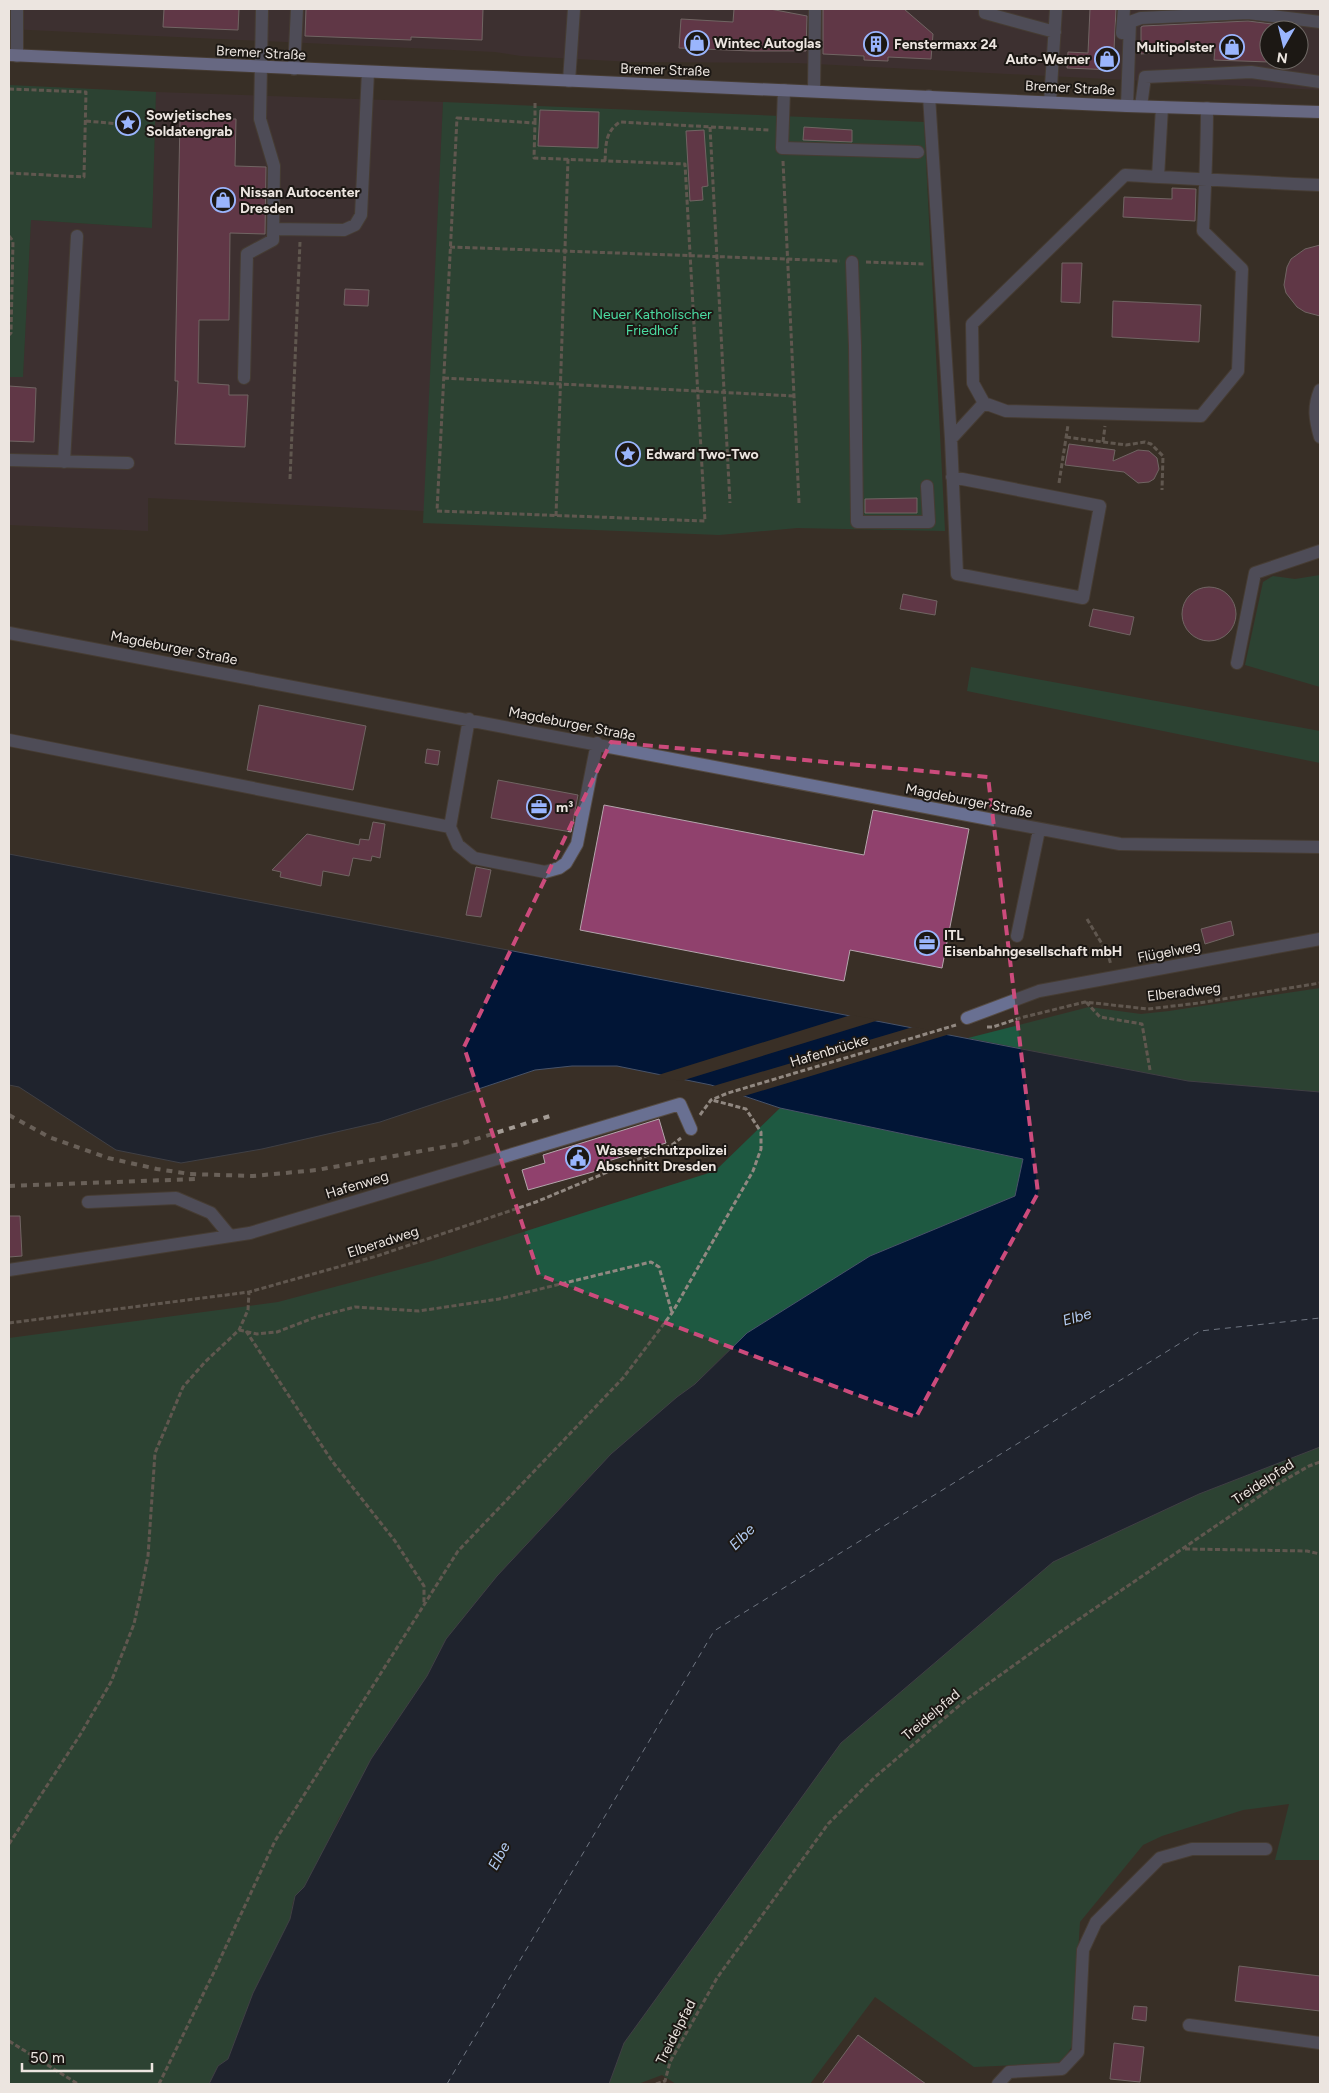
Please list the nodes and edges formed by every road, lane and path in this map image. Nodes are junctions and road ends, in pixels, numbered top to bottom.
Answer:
1 (18, 9) edge
2 (262, 9) edge
3 (297, 9) edge
4 (574, 9) edge
5 (815, 9) edge
6 (985, 9) edge
7 (1056, 9) edge
8 (1124, 9) edge
9 (1320, 22) edge
10 (1055, 32) junction
11 (13, 56) edge
12 (261, 68) junction
13 (294, 69) junction
14 (368, 72) junction
15 (569, 81) junction
16 (1320, 82) edge
17 (9, 89) edge
18 (784, 90) junction
19 (814, 92) junction
20 (929, 96) junction
21 (535, 101) dead end
22 (1050, 102) junction
23 (1122, 106) junction
24 (1141, 106) junction
25 (1162, 107) junction
26 (1207, 108) junction
27 (1320, 112) edge
28 (86, 121) junction
29 (535, 123) junction
30 (120, 124) dead end
31 (710, 127) junction
32 (782, 131) junction
33 (782, 148) junction
34 (918, 152) dead end
35 (568, 159) junction
36 (605, 161) junction
37 (9, 173) edge
38 (1158, 177) junction
39 (1205, 179) junction
40 (1320, 185) edge
41 (273, 229) junction
42 (300, 229) junction
43 (9, 236) edge
44 (76, 236) dead end
45 (450, 247) junction
46 (565, 251) junction
47 (690, 256) junction
48 (717, 257) junction
49 (787, 259) junction
50 (852, 262) junction
51 (924, 264) dead end
52 (9, 335) edge
53 (244, 378) dead end
54 (444, 378) junction
55 (561, 385) junction
56 (1320, 390) edge
57 (698, 392) junction
58 (724, 393) junction
59 (794, 396) junction
60 (984, 403) junction
61 (1069, 412) junction
62 (1066, 437) junction
63 (1320, 437) edge
64 (950, 439) junction
65 (9, 460) edge
66 (64, 462) junction
67 (128, 463) dead end
68 (952, 476) junction
69 (290, 479) dead end
70 (927, 486) dead end
71 (1162, 490) dead end
72 (1057, 497) junction
73 (730, 503) dead end
74 (799, 503) dead end
75 (556, 516) junction
76 (1320, 551) edge
77 (9, 633) edge
78 (1237, 663) dead end
79 (469, 719) junction
80 (9, 740) edge
81 (597, 743) junction
82 (450, 827) junction
83 (1039, 830) junction
84 (1320, 847) edge
85 (1087, 920) dead end
86 (1017, 936) dead end
87 (1320, 939) edge
88 (1114, 978) junction
89 (1320, 983) edge
90 (1085, 1002) junction
91 (966, 1022) joint
92 (984, 1027) dead end
93 (1150, 1070) dead end
94 (711, 1100) junction
95 (692, 1129) junction
96 (88, 1202) dead end
97 (230, 1236) junction
98 (9, 1270) edge
99 (249, 1292) junction
100 (672, 1313) junction
101 (9, 1324) edge
102 (240, 1330) junction
103 (246, 1331) junction
104 (1320, 1462) edge
105 (1184, 1548) junction
106 (1320, 1554) edge
107 (424, 1604) junction
108 (9, 1844) edge
109 (1266, 1849) dead end
110 (1189, 2025) dead end
111 (9, 2041) edge
112 (1320, 2043) edge
113 (78, 2084) edge
114 (159, 2084) edge
115 (656, 2084) edge
116 (998, 2084) edge

1 - 11 street
2 - 12 street
3 - 13 street
4 - 15 street
5 - 19 street
6 - 10 street
7 - 10 street
8 - 23 street
9 - 23 street
10 - 22 street
11 - 12 main road, Bremer Straße
12 - 13 main road, Bremer Straße
12 - 41 street
13 - 14 main road, Bremer Straße
14 - 15 main road, Bremer Straße
14 - 42 street
15 - 18 main road, Bremer Straße
16 - 24 street
17 - 28 path
18 - 19 main road, Bremer Straße
18 - 32 street
19 - 20 main road, Bremer Straße
20 - 22 main road, Bremer Straße
20 - 64 street
21 - 29 path
22 - 23 main road, Bremer Straße
23 - 24 main road, Bremer Straße
24 - 25 main road, Bremer Straße
25 - 26 main road, Bremer Straße
25 - 38 street
26 - 27 main road, Bremer Straße
26 - 39 street
28 - 30 path
28 - 37 path
29 - 35 path
29 - 45 path
31 - 32 path
31 - 36 path
31 - 48 path
32 - 33 street
33 - 34 street
33 - 49 path
35 - 36 path
35 - 46 path
36 - 47 path
38 - 39 street
38 - 60 street
39 - 40 street
39 - 61 street
41 - 42 street
41 - 53 street
42 - 69 path
43 - 52 path
44 - 66 street
45 - 46 path
45 - 54 path
46 - 47 path
46 - 55 path
47 - 48 path
47 - 57 path
48 - 49 path
48 - 58 path
49 - 50 path
49 - 59 path
50 - 51 path
50 - 70 street
54 - 55 path
54 - 75 path
55 - 57 path
55 - 75 path
56 - 63 street
57 - 58 path
57 - 75 path
58 - 59 path
58 - 73 path
59 - 74 path
60 - 61 street
60 - 64 street
61 - 62 path
62 - 71 path
62 - 72 path
64 - 68 street
65 - 66 street
66 - 67 street
68 - 72 street
68 - 72 street
76 - 78 street
77 - 79 street, Magdeburger Straße
79 - 81 street, Magdeburger Straße
79 - 82 street
80 - 82 street
81 - 82 street
81 - 83 street, Magdeburger Straße
83 - 84 street, Magdeburger Straße
83 - 86 street
85 - 88 path
87 - 88 street, Flügelweg
88 - 91 street, Flügelweg
89 - 90 path, Elberadweg
90 - 92 path, Elberadweg
90 - 93 path
91 - 94 path, Hafenbrücke
94 - 95 path, Elberadweg
94 - 100 path
95 - 97 street, Hafenweg
95 - 99 path, Elberadweg
96 - 97 street
97 - 98 street, Hafenweg
99 - 101 path, Elberadweg
99 - 102 path
100 - 103 path
100 - 107 path
102 - 103 path
102 - 108 path
103 - 107 path
104 - 105 path, Treidelpfad
105 - 106 path
105 - 115 path, Treidelpfad
107 - 114 path
109 - 116 street
110 - 112 street
111 - 113 path

